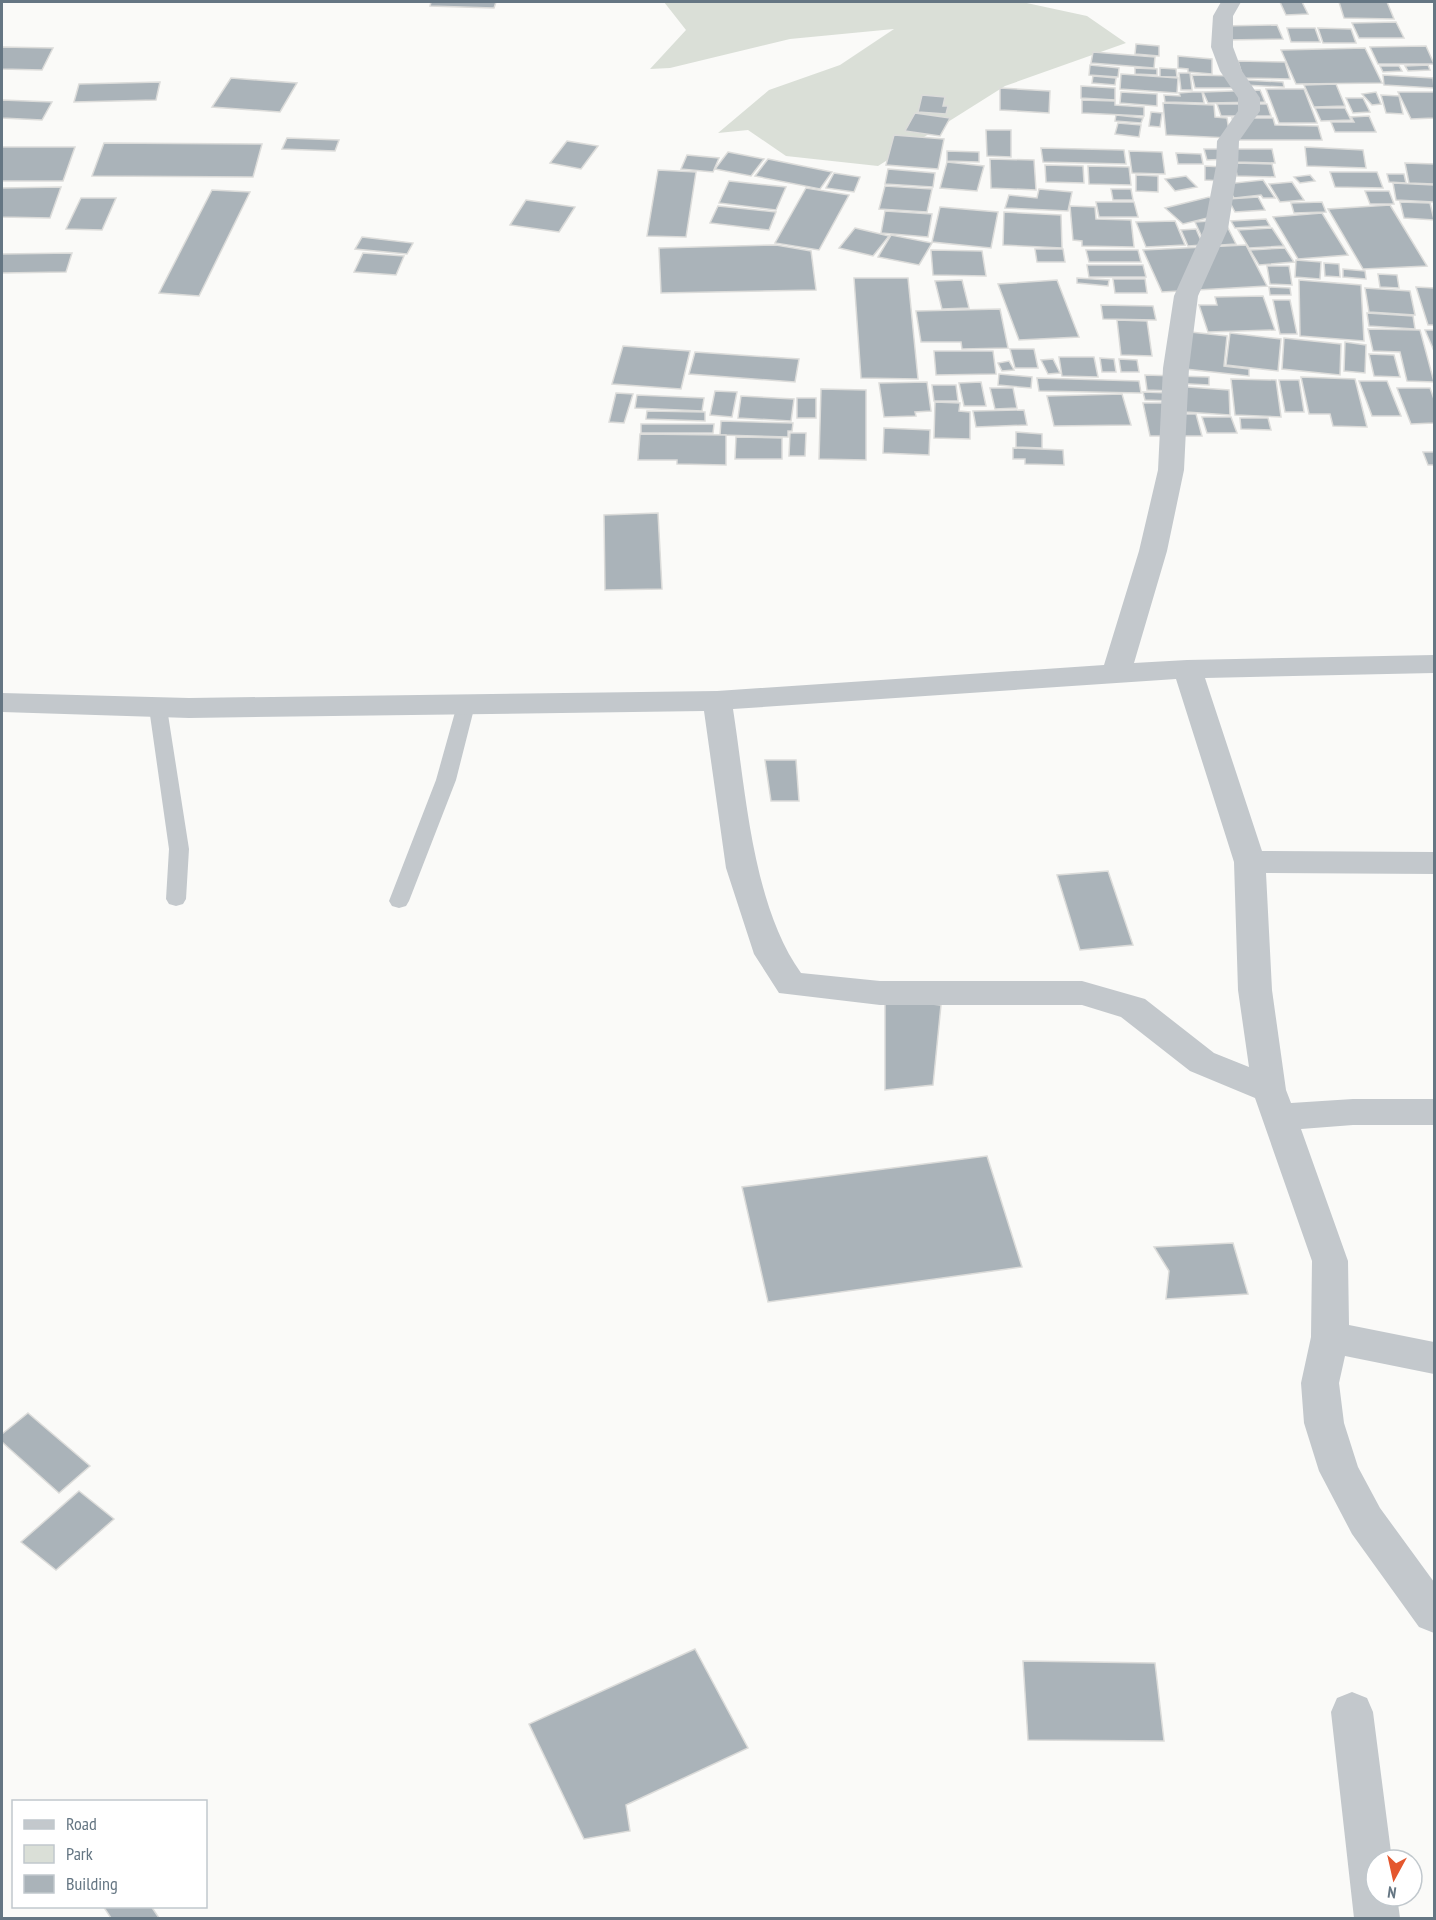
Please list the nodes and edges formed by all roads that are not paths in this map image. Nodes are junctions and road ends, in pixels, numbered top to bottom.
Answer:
1 (1231, 2) edge
2 (1434, 664) edge
3 (1187, 669) junction
4 (1116, 674) junction
5 (717, 701) junction
6 (2, 703) edge
7 (466, 705) junction
8 (158, 708) junction
9 (1250, 862) junction
10 (1434, 863) edge
11 (176, 899) dead end
12 (399, 901) dead end
13 (1275, 1103) junction
14 (1434, 1112) edge
15 (1330, 1337) junction
16 (1434, 1358) edge
17 (1434, 1614) edge
18 (1352, 1712) dead end
19 (1377, 1918) edge

1 - 4 street
2 - 3 street
3 - 4 street
3 - 9 street
4 - 5 street
5 - 7 street
5 - 13 street
6 - 8 street
7 - 8 street
7 - 12 lane
8 - 11 lane
9 - 10 street
9 - 13 street
13 - 14 street
13 - 15 street
15 - 16 street
15 - 17 street
18 - 19 street

